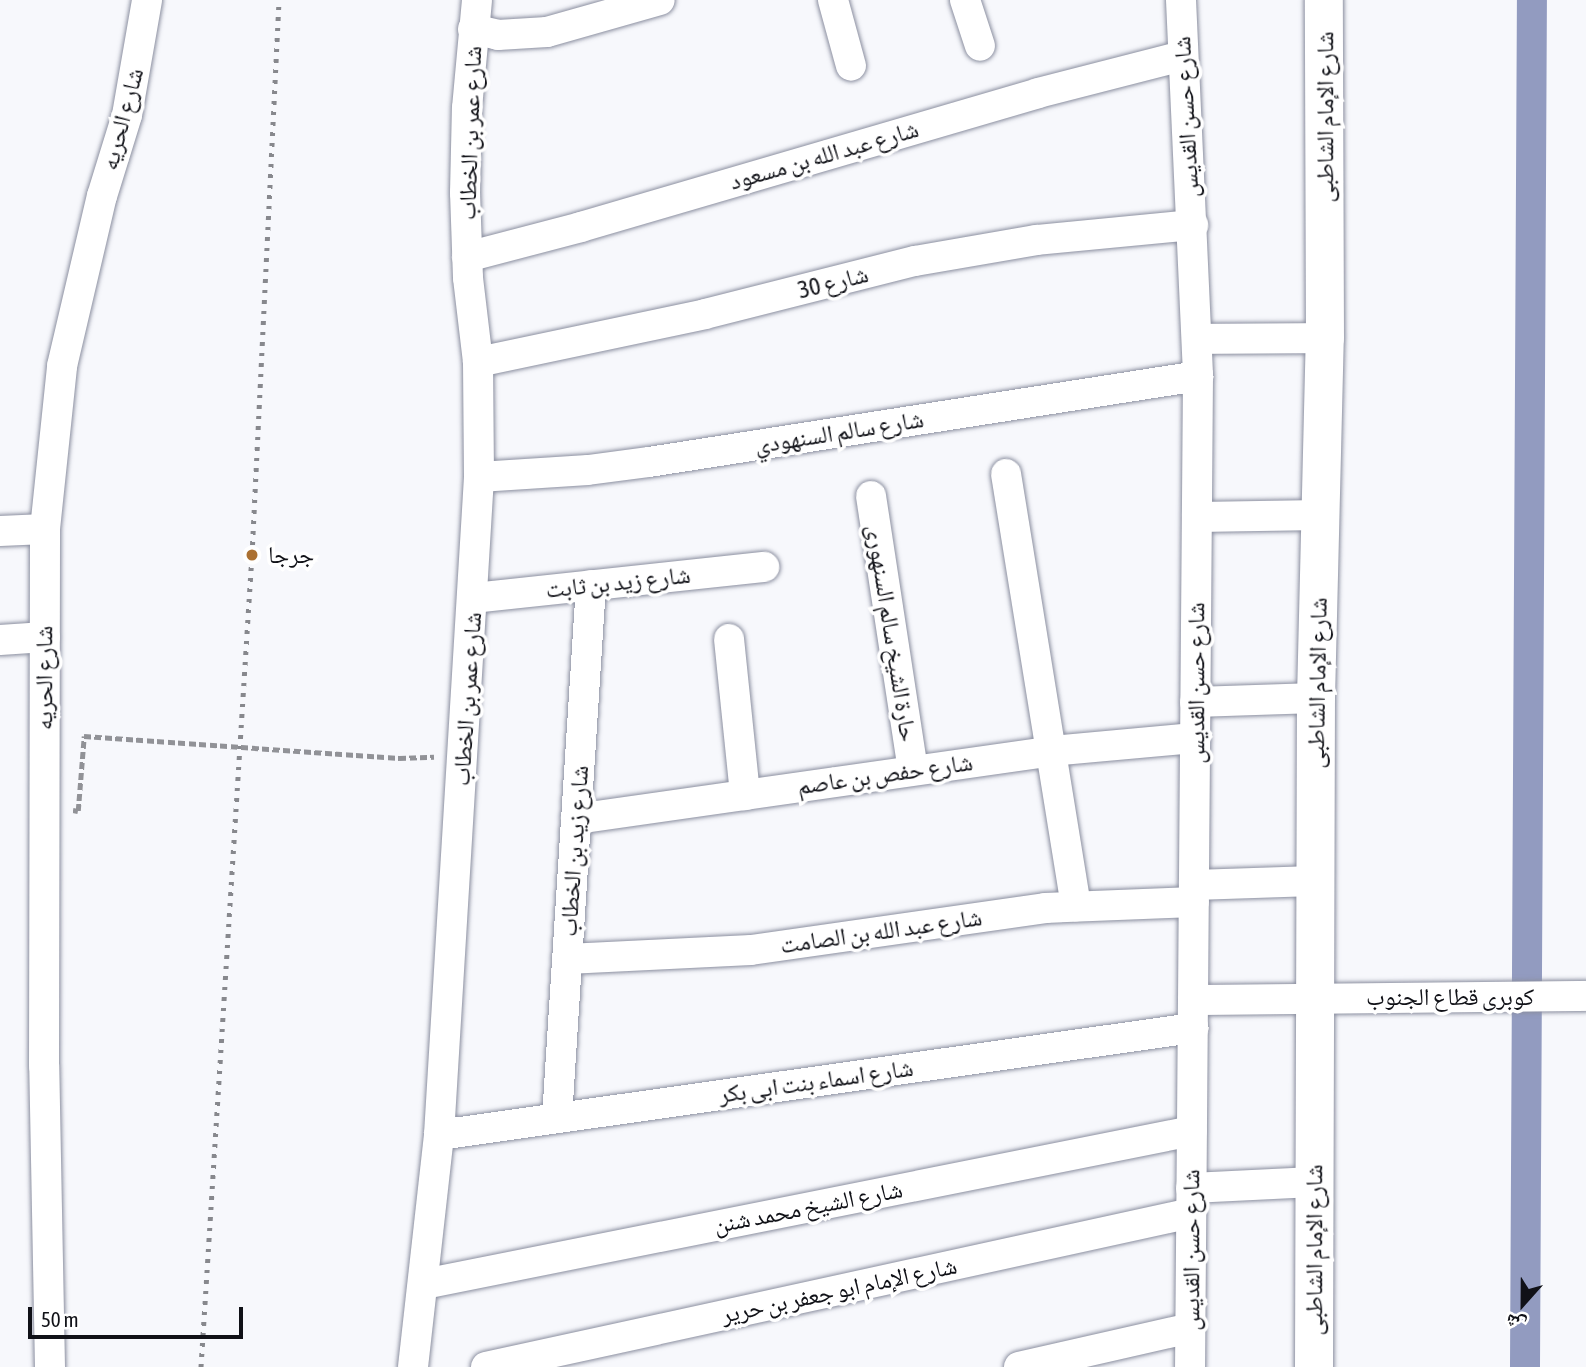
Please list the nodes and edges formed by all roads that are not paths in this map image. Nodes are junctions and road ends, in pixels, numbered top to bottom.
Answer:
1 (147, 0) edge
2 (477, 0) edge
3 (660, 0) edge
4 (833, 0) edge
5 (965, 0) edge
6 (1181, 0) edge
7 (1324, 0) edge
8 (473, 29) junction
9 (981, 46) dead end
10 (1182, 56) junction
11 (851, 66) dead end
12 (1193, 225) junction
13 (467, 257) junction
14 (1325, 338) junction
15 (1197, 339) junction
16 (478, 362) junction
17 (1198, 376) junction
18 (1006, 474) dead end
19 (479, 477) junction
20 (871, 496) dead end
21 (1321, 515) junction
22 (1197, 517) junction
23 (45, 529) junction
24 (0, 531) edge
25 (764, 567) dead end
26 (591, 585) junction
27 (473, 598) junction
28 (44, 636) junction
29 (729, 639) dead end
30 (0, 640) edge
31 (1316, 698) junction
32 (1195, 702) junction
33 (1195, 738) junction
34 (1051, 751) junction
35 (913, 770) junction
36 (745, 795) junction
37 (576, 820) junction
38 (1314, 881) junction
39 (1194, 893) junction
40 (1076, 906) junction
41 (567, 959) junction
42 (1586, 996) edge
43 (1314, 998) junction
44 (1193, 1014) junction
45 (557, 1118) junction
46 (1192, 1131) junction
47 (439, 1135) junction
48 (1314, 1182) junction
49 (1191, 1201) junction
50 (424, 1284) junction
51 (1191, 1328) junction
52 (50, 1367) edge
53 (413, 1367) edge
54 (486, 1367) edge
55 (1019, 1367) edge
56 (1190, 1367) edge
57 (1314, 1367) edge

1 - 23 street, شارع الحريه
2 - 8 street, شارع عمر بن الخطاب
3 - 8 street
4 - 11 street
5 - 9 street
6 - 10 street, شارع حسن القديس
7 - 14 main road, شارع الإمام الشاطبى
8 - 13 street, شارع عمر بن الخطاب
10 - 12 street, شارع حسن القديس
10 - 13 street, شارع عبد الله بن مسعود
12 - 15 street, شارع حسن القديس
12 - 16 street, شارع 30
13 - 16 street, شارع عمر بن الخطاب
14 - 15 street
14 - 21 main road, شارع الإمام الشاطبى
15 - 17 street, شارع حسن القديس
16 - 19 street, شارع عمر بن الخطاب
17 - 19 street, شارع سالم السنهودي
17 - 22 street, شارع حسن القديس
18 - 34 street
19 - 27 street, شارع عمر بن الخطاب
20 - 35 street, حارة الشيخ سالم السنهورى
21 - 22 street
21 - 31 main road, شارع الإمام الشاطبى
22 - 32 street, شارع حسن القديس
23 - 24 street
23 - 28 street, شارع الحريه
25 - 26 street, شارع زيد بن ثابت
26 - 27 street, شارع زيد بن ثابت
26 - 37 street, شارع زيد بن الخطاب
27 - 47 street, شارع عمر بن الخطاب
28 - 30 street
28 - 52 street, شارع الحريه
29 - 36 street
31 - 32 street
31 - 38 main road, شارع الإمام الشاطبى
32 - 33 street, شارع حسن القديس
33 - 34 street, شارع حفص بن عاصم
33 - 39 street, شارع حسن القديس
34 - 35 street, شارع حفص بن عاصم
34 - 40 street
35 - 36 street, شارع حفص بن عاصم
36 - 37 street, شارع حفص بن عاصم
37 - 41 street, شارع زيد بن الخطاب
38 - 39 street, شارع عبد الله بن الصامت
38 - 43 main road, شارع الإمام الشاطبى
39 - 40 street, شارع عبد الله بن الصامت
39 - 44 street, شارع حسن القديس
40 - 41 street, شارع عبد الله بن الصامت
41 - 45 street, شارع زيد بن الخطاب
42 - 43 street, كوبرى قطاع الجنوب
43 - 44 street, كوبرى قطاع الجنوب
43 - 48 main road, شارع الإمام الشاطبى
44 - 45 street, شارع اسماء بنت ابى بكر
44 - 46 street, شارع حسن القديس
45 - 47 street, شارع اسماء بنت ابى بكر
46 - 49 street, شارع حسن القديس
46 - 50 street, شارع الشيخ محمد شنن
47 - 50 street, شارع عمر بن الخطاب
48 - 49 street, شارع الإمام ابو جعفر بن حرير
48 - 57 main road, شارع الإمام الشاطبى
49 - 51 street, شارع حسن القديس
49 - 54 street, شارع الإمام ابو جعفر بن حرير
50 - 53 street, شارع عمر بن الخطاب
51 - 55 street
51 - 56 street, شارع حسن القديس

